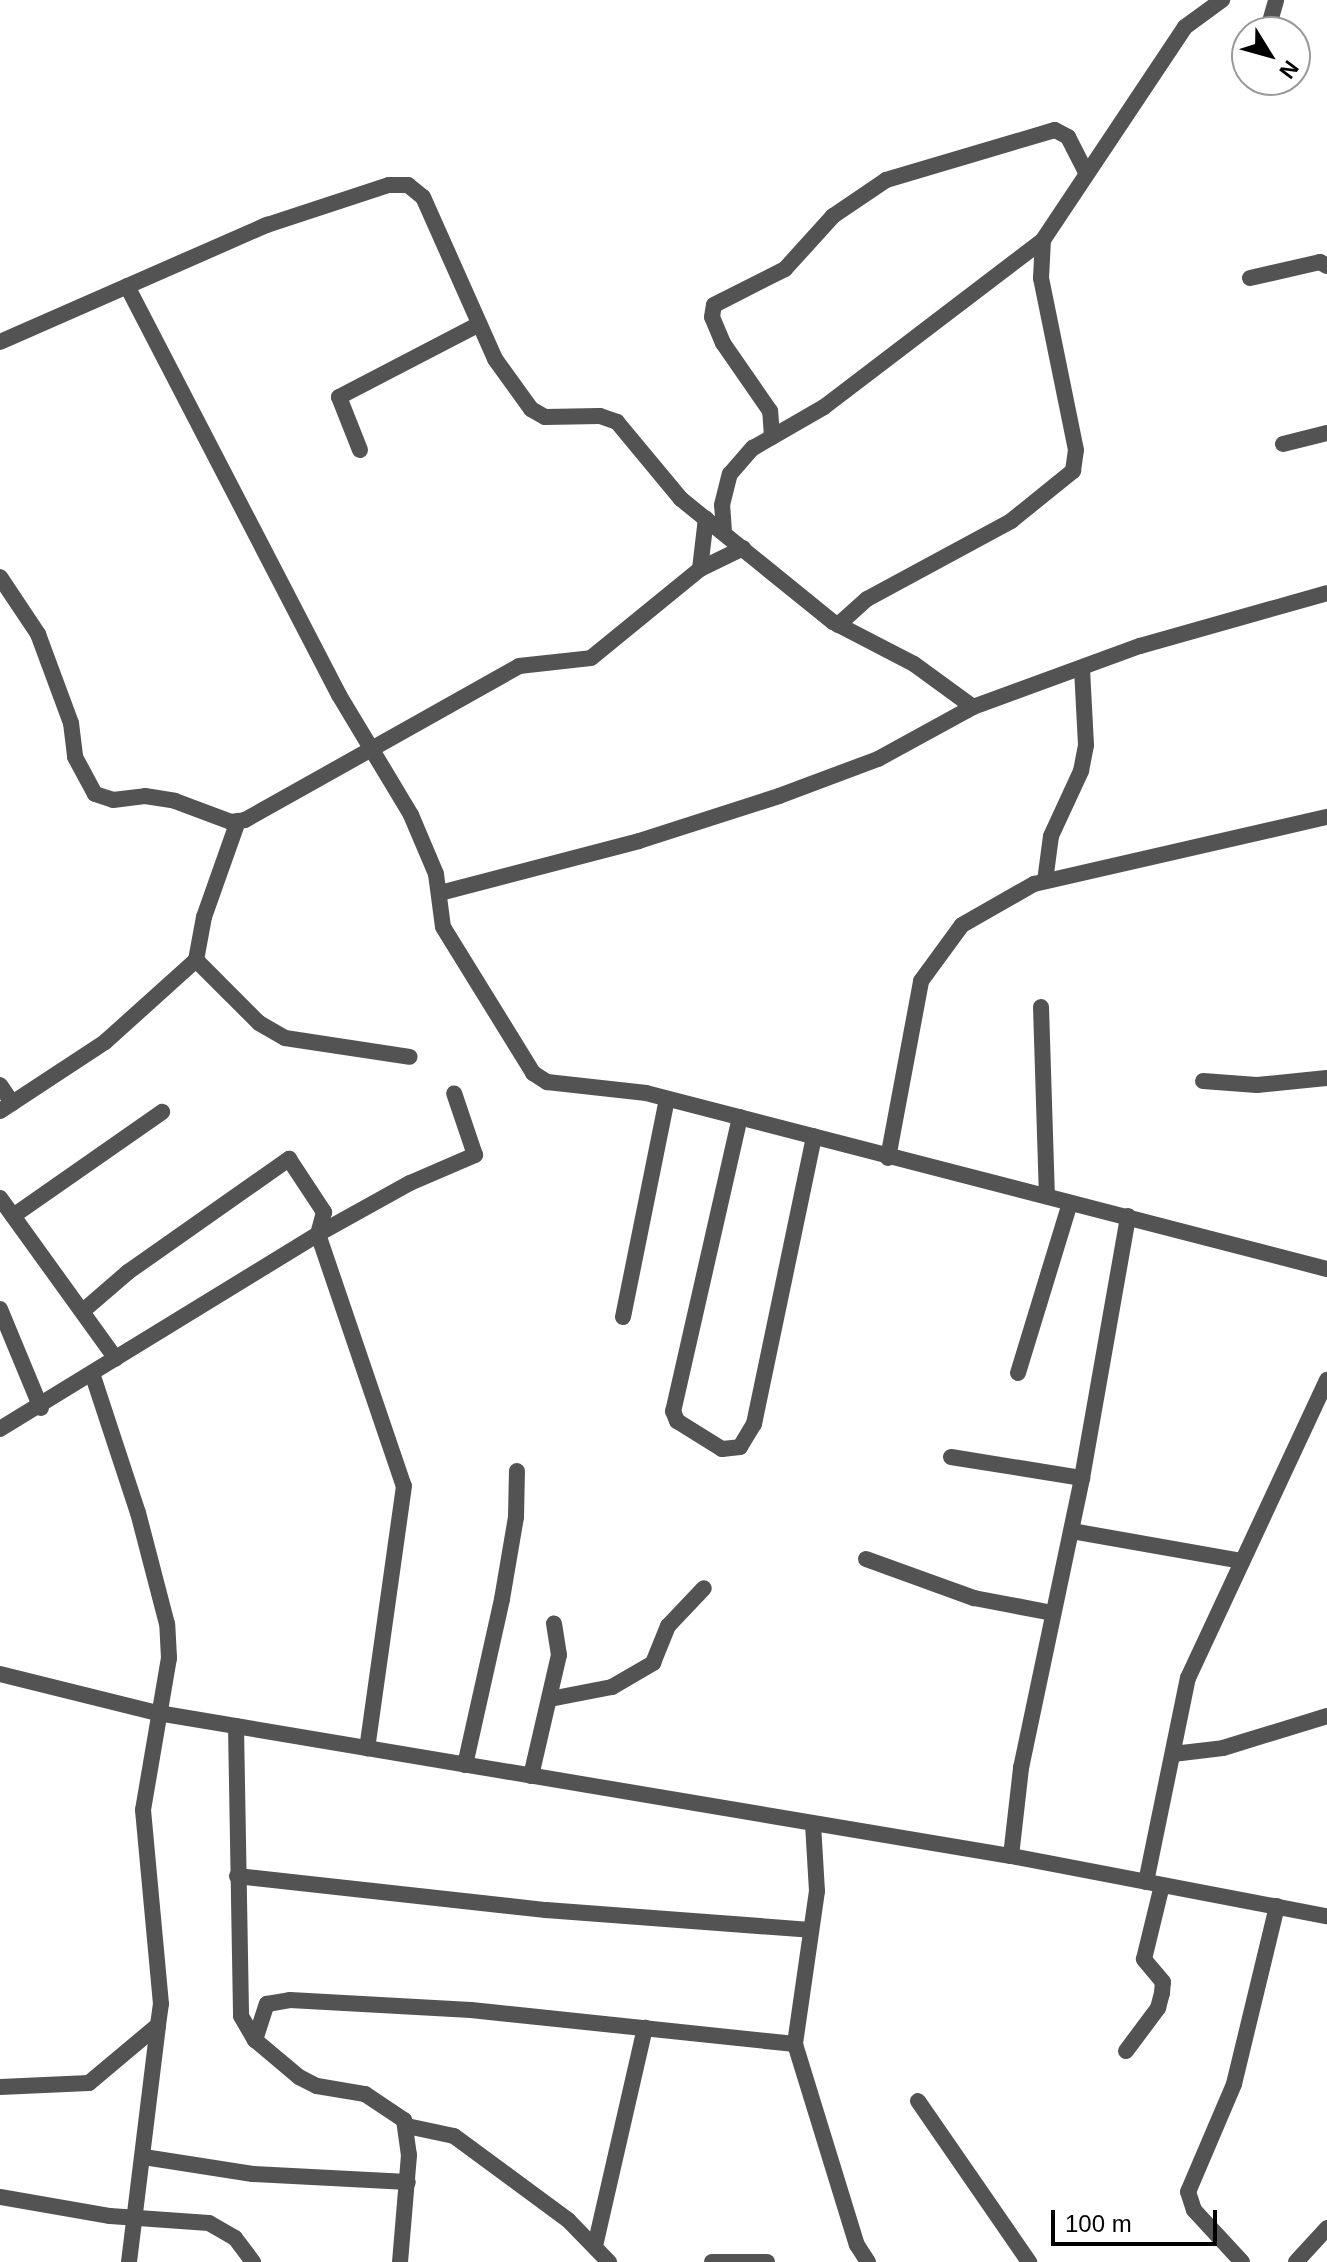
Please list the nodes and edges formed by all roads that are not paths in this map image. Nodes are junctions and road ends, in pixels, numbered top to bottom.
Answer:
1 (1222, 0) edge
2 (1085, 171) junction
3 (1043, 240) junction
4 (1327, 266) edge
5 (1250, 278) dead end
6 (127, 286) junction
7 (479, 324) junction
8 (0, 342) edge
9 (1327, 433) edge
10 (772, 437) junction
11 (1283, 444) dead end
12 (360, 450) dead end
13 (706, 518) junction
14 (724, 532) junction
15 (743, 548) junction
16 (700, 569) junction
17 (0, 577) edge
18 (1327, 593) edge
19 (838, 625) junction
20 (1082, 669) junction
21 (973, 707) junction
22 (372, 750) junction
23 (1327, 817) edge
24 (238, 821) junction
25 (1045, 881) junction
26 (440, 893) junction
27 (196, 960) junction
28 (1041, 1007) dead end
29 (410, 1057) dead end
30 (1327, 1078) edge
31 (1203, 1081) dead end
32 (0, 1085) edge
33 (454, 1093) dead end
34 (667, 1099) junction
35 (6, 1107) edge
36 (162, 1112) dead end
37 (740, 1117) junction
38 (814, 1136) junction
39 (888, 1158) junction
40 (1047, 1193) junction
41 (0, 1198) edge
42 (1070, 1203) junction
43 (13, 1216) junction
44 (1128, 1216) junction
45 (318, 1234) junction
46 (1327, 1269) edge
47 (0, 1309) edge
48 (84, 1310) junction
49 (623, 1317) dead end
50 (116, 1359) junction
51 (1018, 1373) dead end
52 (93, 1376) junction
53 (1327, 1380) edge
54 (41, 1408) junction
55 (0, 1429) edge
56 (951, 1457) dead end
57 (517, 1471) dead end
58 (1082, 1478) junction
59 (1072, 1531) junction
60 (866, 1559) dead end
61 (1242, 1561) junction
62 (704, 1588) dead end
63 (1053, 1613) junction
64 (554, 1623) dead end
65 (0, 1674) edge
66 (550, 1699) junction
67 (158, 1713) junction
68 (1327, 1716) edge
69 (236, 1726) junction
70 (367, 1748) junction
71 (1173, 1754) junction
72 (465, 1765) junction
73 (531, 1776) junction
74 (813, 1824) junction
75 (1011, 1856) junction
76 (237, 1876) junction
77 (1154, 1884) junction
78 (1277, 1906) junction
79 (1327, 1916) edge
80 (810, 1930) junction
81 (158, 2025) junction
82 (645, 2028) junction
83 (255, 2040) junction
84 (795, 2044) junction
85 (1126, 2051) dead end
86 (0, 2087) edge
87 (918, 2101) dead end
88 (407, 2126) junction
89 (144, 2157) junction
90 (408, 2182) junction
91 (0, 2197) edge
92 (137, 2217) junction
93 (1327, 2228) edge
94 (595, 2246) junction
95 (858, 2258) edge
96 (737, 2261) edge
97 (129, 2262) edge
98 (253, 2262) edge
99 (400, 2262) edge
100 (609, 2262) edge
101 (712, 2262) edge
102 (767, 2262) edge
103 (1029, 2262) edge
104 (1242, 2262) edge
105 (1296, 2262) edge

1 - 2 street
2 - 3 street
2 - 10 street
3 - 10 street
3 - 19 street
4 - 5 street
6 - 7 street
6 - 8 street
6 - 22 street
7 - 12 street
7 - 13 street
9 - 11 street
10 - 14 street
13 - 14 street
13 - 16 street
14 - 15 street
15 - 16 street
15 - 19 street
16 - 22 street
17 - 24 street
18 - 20 street
19 - 21 street
20 - 21 street
20 - 25 street
21 - 26 street
22 - 24 street
22 - 26 street
23 - 25 street
24 - 27 street
25 - 39 street
26 - 34 street
27 - 29 street
27 - 35 street
28 - 40 street
30 - 31 street
32 - 35 street
33 - 45 street
34 - 37 street
34 - 49 street
36 - 43 street
37 - 38 street
37 - 38 street
38 - 39 street
39 - 40 street
40 - 42 street
41 - 43 street
42 - 44 street
42 - 51 street
43 - 48 street
44 - 46 street
44 - 58 street
45 - 48 street
45 - 50 street
45 - 70 street
47 - 54 street
48 - 50 street
50 - 52 street
52 - 54 street
52 - 67 street
53 - 61 street
54 - 55 street
56 - 58 street
57 - 72 street
58 - 59 street
59 - 61 street
59 - 63 street
60 - 63 street
61 - 71 street
62 - 66 street
63 - 75 street
64 - 66 street
65 - 67 street
66 - 73 street
67 - 69 street
67 - 81 street
68 - 71 street
69 - 70 street
69 - 76 street
70 - 72 street
71 - 77 street
72 - 73 street
73 - 74 street
74 - 75 street
74 - 80 street
75 - 77 street
76 - 80 street
76 - 83 street
77 - 78 street
77 - 85 street
78 - 79 street
78 - 104 street
80 - 84 street
81 - 86 street
81 - 89 street
82 - 83 street
82 - 84 street
82 - 94 street
83 - 88 street
84 - 95 street
87 - 103 street
88 - 90 street
88 - 94 street
89 - 90 street
89 - 92 street
90 - 99 street
91 - 92 street
92 - 97 street
92 - 98 street
93 - 105 street
94 - 100 street
96 - 101 street
96 - 102 street

